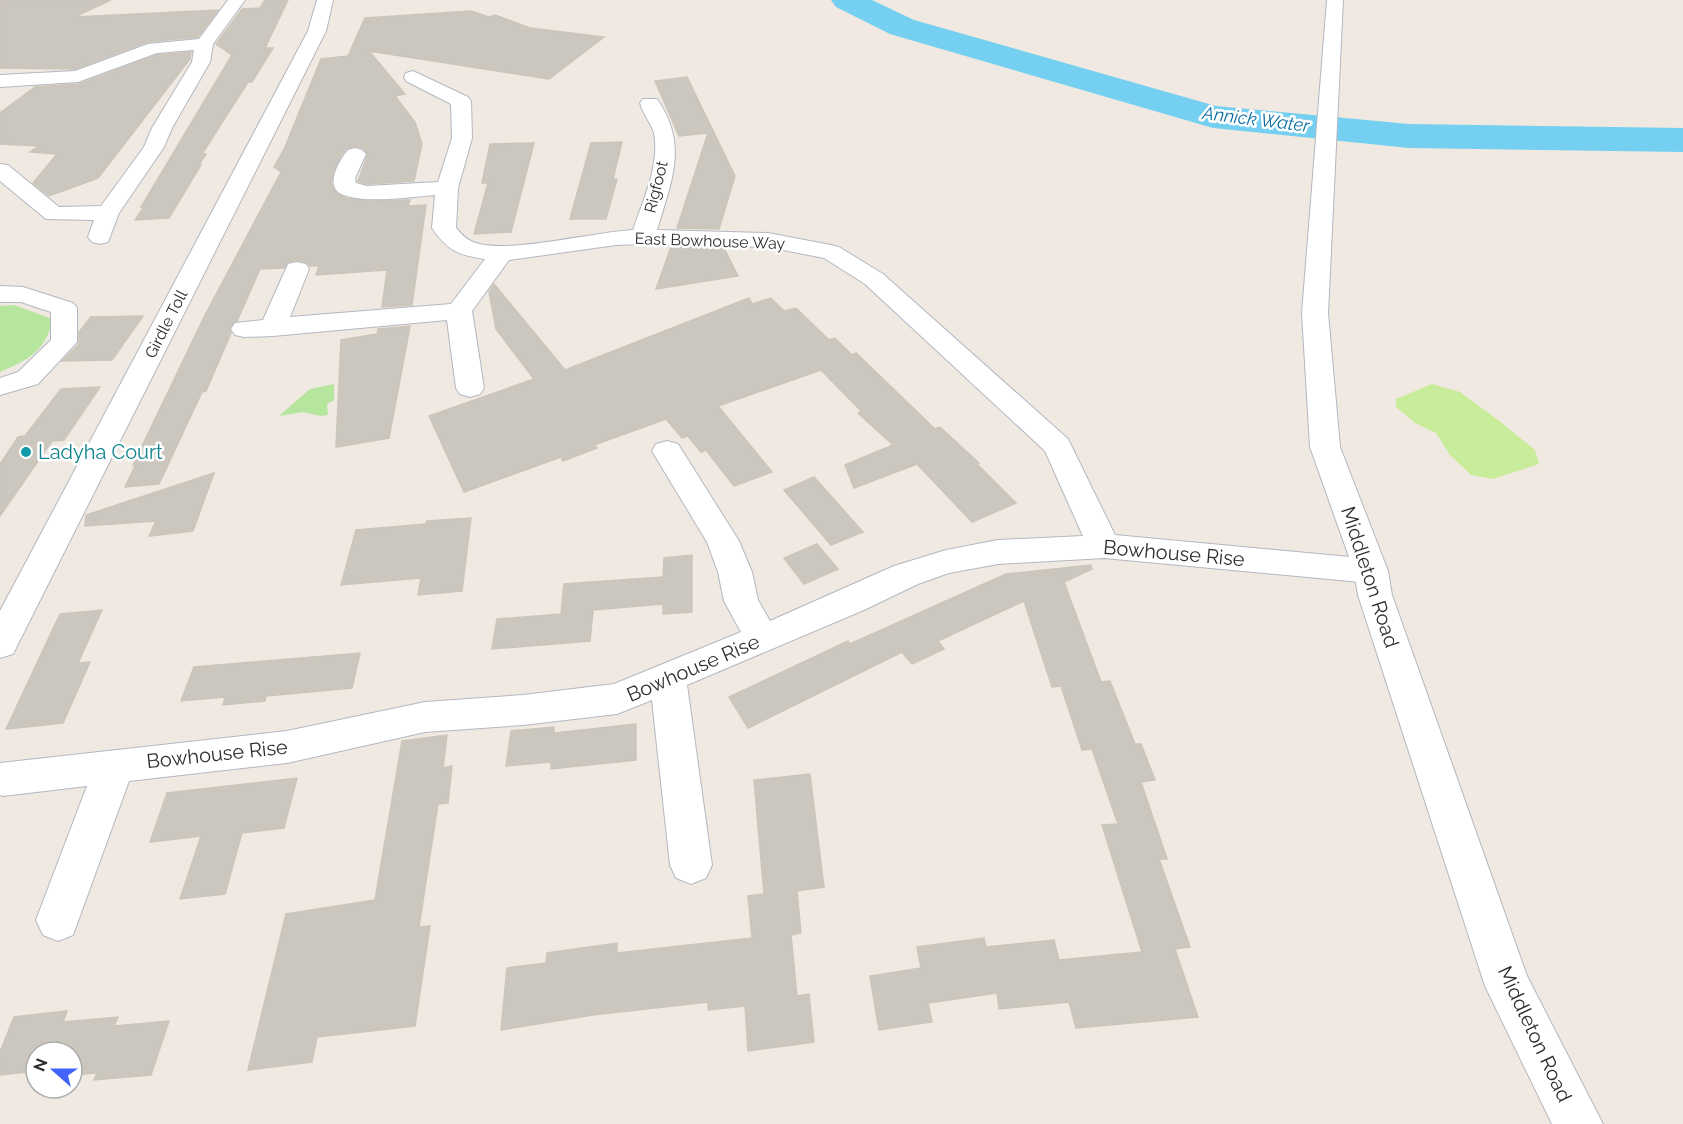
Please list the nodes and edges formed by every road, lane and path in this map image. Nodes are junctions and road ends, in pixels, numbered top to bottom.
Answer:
1 (237, 0) edge
2 (325, 0) edge
3 (1335, 0) edge
4 (204, 44) junction
5 (413, 76) dead end
6 (24, 80) junction
7 (0, 81) edge
8 (0, 97) edge
9 (650, 104) dead end
10 (355, 154) dead end
11 (0, 170) edge
12 (447, 188) junction
13 (108, 213) junction
14 (100, 237) dead end
15 (643, 237) junction
16 (501, 254) junction
17 (297, 269) dead end
18 (0, 294) edge
19 (459, 311) junction
20 (273, 328) junction
21 (244, 329) dead end
22 (0, 387) edge
23 (470, 388) dead end
24 (667, 451) dead end
25 (1104, 546) junction
26 (1371, 571) junction
27 (763, 639) junction
28 (0, 644) edge
29 (668, 679) junction
30 (115, 765) junction
31 (3, 779) dead end
32 (691, 865) dead end
33 (58, 921) dead end
34 (1578, 1124) edge

1 - 4 street
2 - 28 street, Girdle Toll
3 - 26 street, Middleton Road
4 - 6 street
4 - 13 street
5 - 12 street, East Bowhouse Way
6 - 7 street
6 - 8 street
9 - 15 street, Rigfoot
10 - 12 street
11 - 13 street
12 - 16 street, East Bowhouse Way
13 - 14 street
15 - 16 street, East Bowhouse Way
15 - 25 street, East Bowhouse Way
16 - 19 street
17 - 20 street
18 - 22 street
19 - 20 street
19 - 23 street
20 - 21 street
24 - 27 street
25 - 26 street, Bowhouse Rise
25 - 27 street, Bowhouse Rise
26 - 34 street, Middleton Road
27 - 29 street, Bowhouse Rise
29 - 30 street, Bowhouse Rise
29 - 32 street
30 - 31 street, Bowhouse Rise
30 - 33 street

